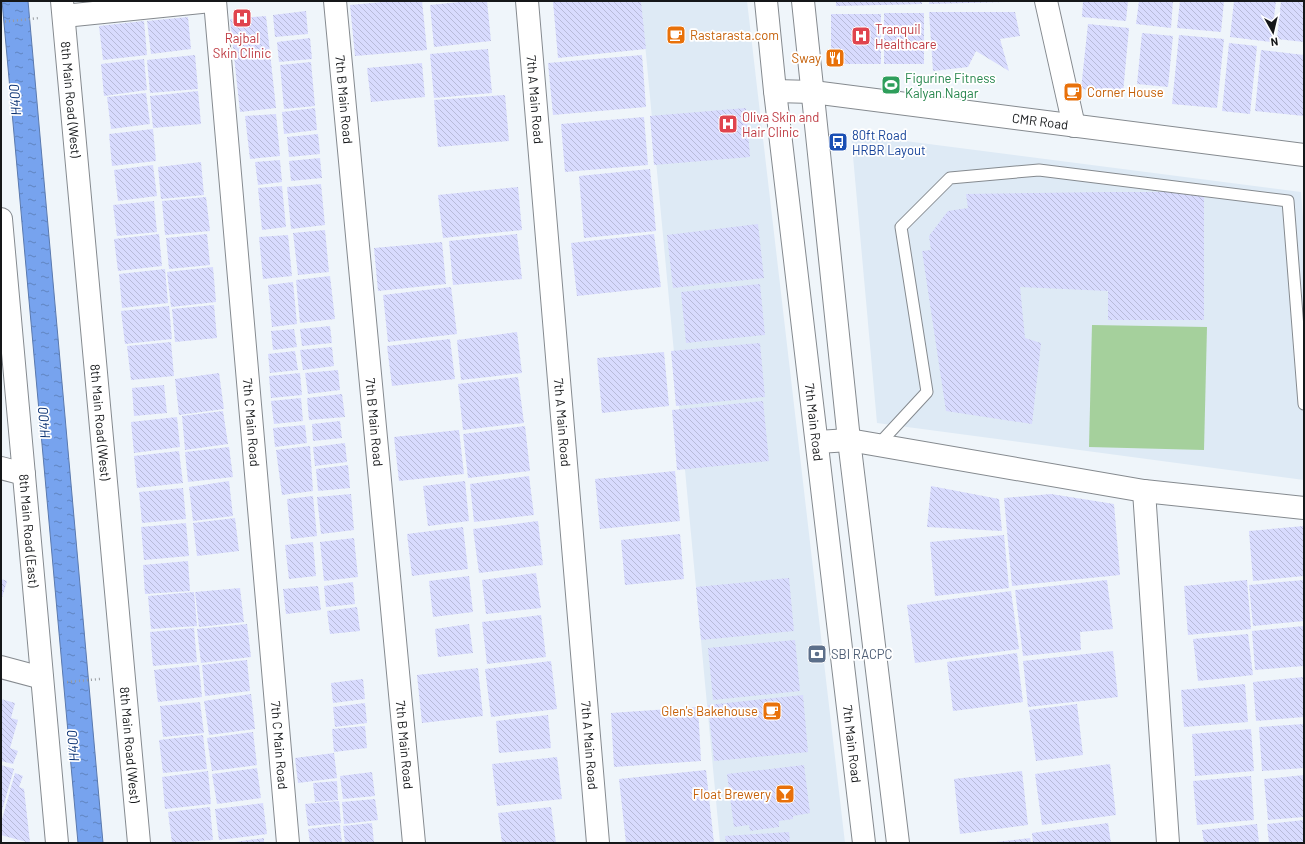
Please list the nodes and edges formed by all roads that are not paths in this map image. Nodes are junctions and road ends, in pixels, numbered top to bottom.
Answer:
1 (211, 1) edge
2 (215, 1) edge
3 (334, 1) edge
4 (527, 1) edge
5 (766, 1) edge
6 (803, 1) edge
7 (1046, 1) edge
8 (63, 8) edge
9 (775, 91) junction
10 (813, 92) junction
11 (1074, 126) junction
12 (1304, 155) edge
13 (1, 219) edge
14 (1304, 404) edge
15 (849, 440) junction
16 (818, 442) junction
17 (878, 445) junction
18 (1, 468) edge
19 (24, 474) junction
20 (1144, 491) junction
21 (1304, 508) edge
22 (1, 667) edge
23 (42, 678) junction
24 (57, 843) edge
25 (139, 843) edge
26 (288, 843) edge
27 (414, 843) edge
28 (598, 843) edge
29 (864, 843) edge
30 (898, 843) edge
31 (1168, 843) edge

1 - 8 street
2 - 26 street, 7th C Main Road
3 - 27 street, 7th B Main Road
4 - 28 street, 7th A Main Road
5 - 9 street, 7th Main Road
6 - 10 street
7 - 11 street
8 - 25 street, 8th Main Road (West)
9 - 10 street, CMR Road
9 - 16 street, 7th Main Road
10 - 11 street, CMR Road
10 - 15 street
11 - 12 street, CMR Road
13 - 19 street, 8th Main Road (East)
14 - 17 lane
15 - 16 street
15 - 17 street
15 - 30 street
16 - 29 street, 7th Main Road
17 - 20 street
18 - 19 street
19 - 23 street, 8th Main Road (East)
20 - 21 street
20 - 31 street
22 - 23 street
23 - 24 street, 8th Main Road (East)

